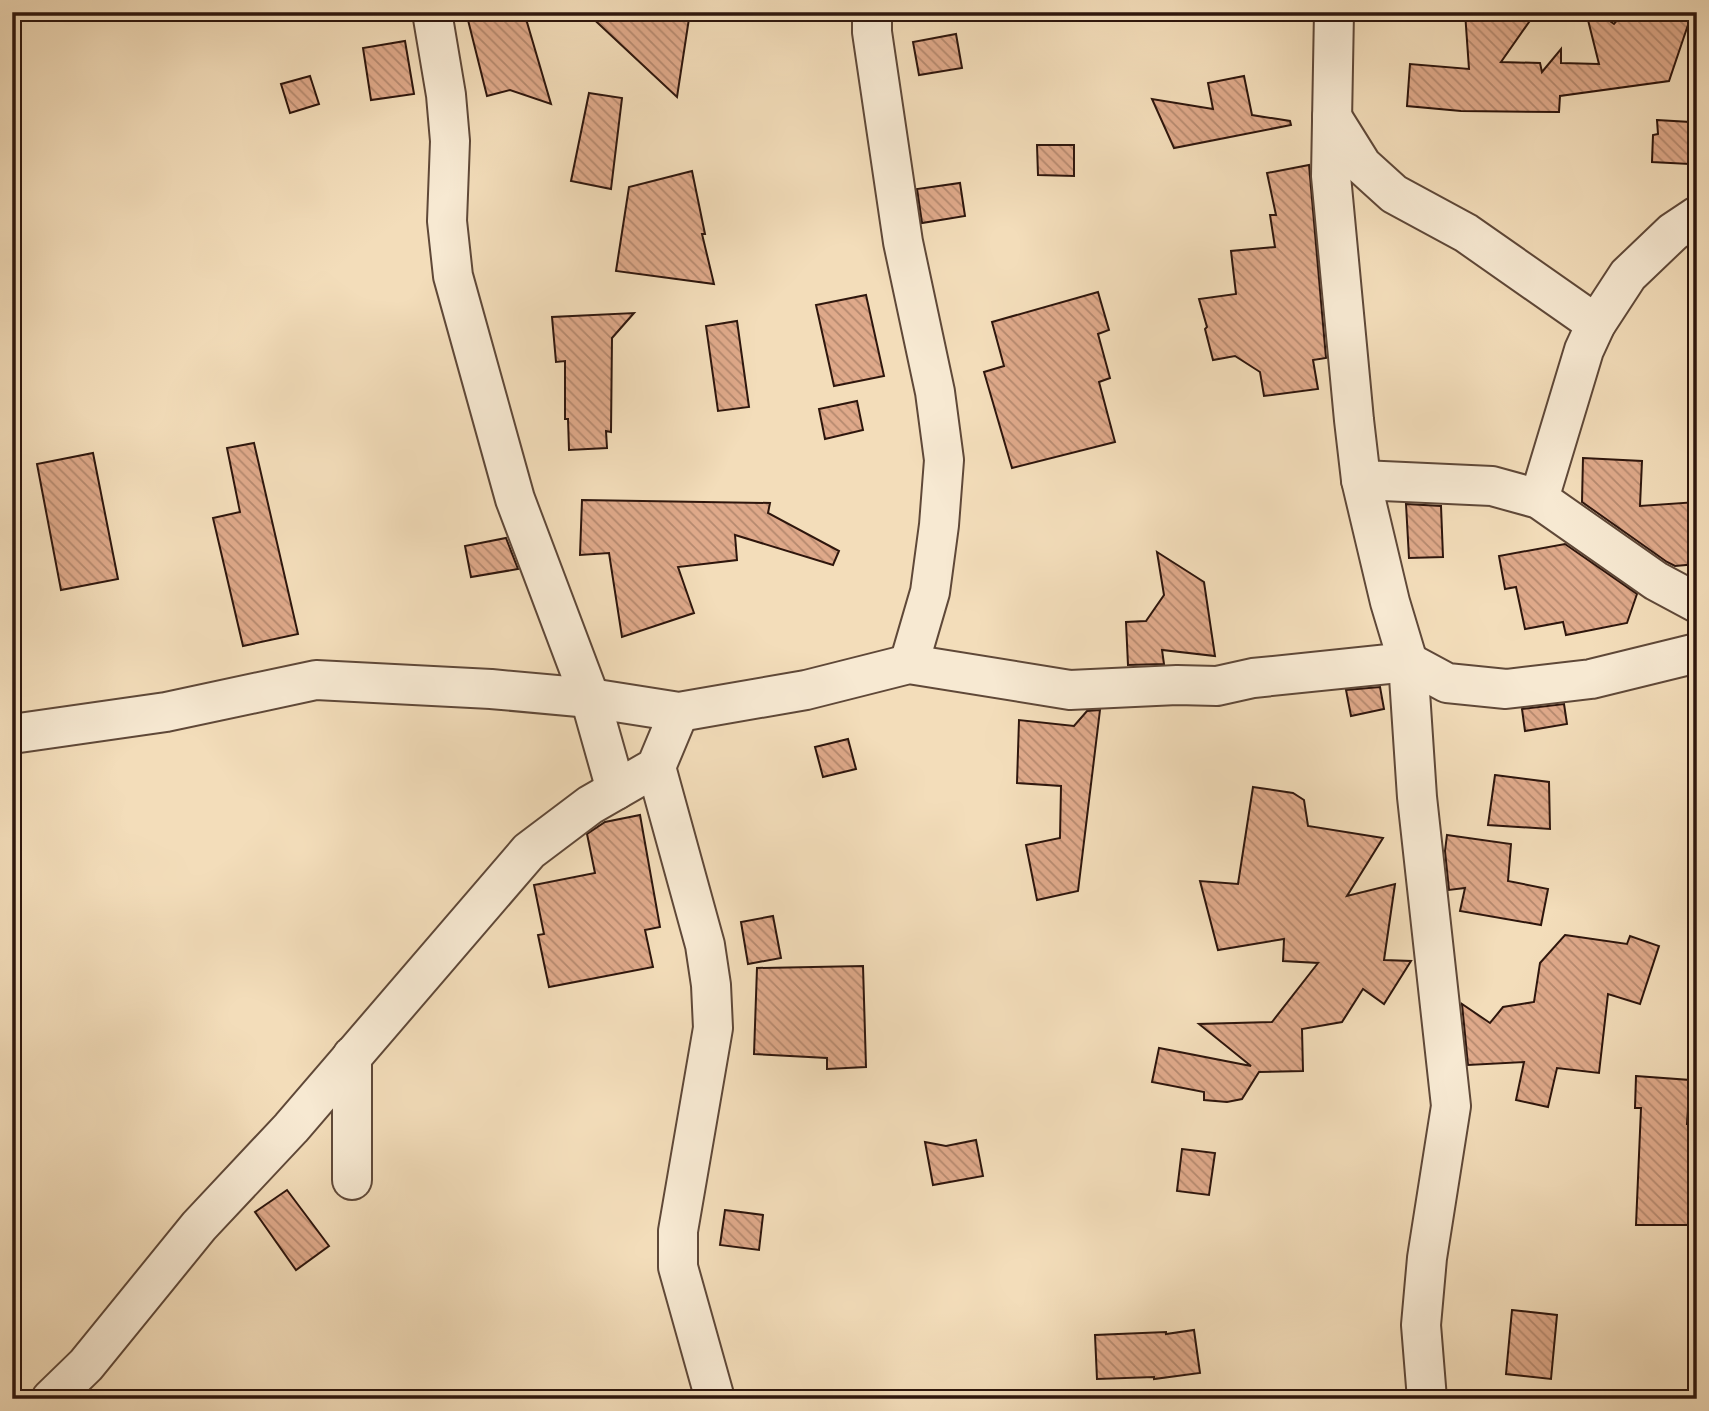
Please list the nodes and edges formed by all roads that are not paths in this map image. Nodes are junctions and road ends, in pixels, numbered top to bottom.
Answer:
1 (432, 12) edge
2 (872, 12) edge
3 (1334, 12) edge
4 (1332, 117) junction
5 (1697, 216) edge
6 (1596, 324) junction
7 (1361, 480) junction
8 (1539, 499) junction
9 (1697, 603) edge
10 (1697, 653) edge
11 (1408, 662) junction
12 (909, 664) junction
13 (590, 698) junction
14 (680, 712) junction
15 (12, 734) edge
16 (656, 767) junction
17 (616, 790) junction
18 (352, 1056) junction
19 (352, 1180) dead end
20 (51, 1399) edge
21 (715, 1399) edge
22 (1427, 1399) edge

1 - 13 street
2 - 12 street
3 - 4 street
4 - 6 street
4 - 7 street
5 - 6 street
6 - 8 street
7 - 8 street
7 - 11 street
8 - 9 street
10 - 11 street
11 - 12 street
11 - 22 street
12 - 14 street
13 - 14 street
13 - 15 street
13 - 17 street
14 - 16 street
16 - 17 street
16 - 21 street
17 - 18 street
18 - 19 street
18 - 20 street

